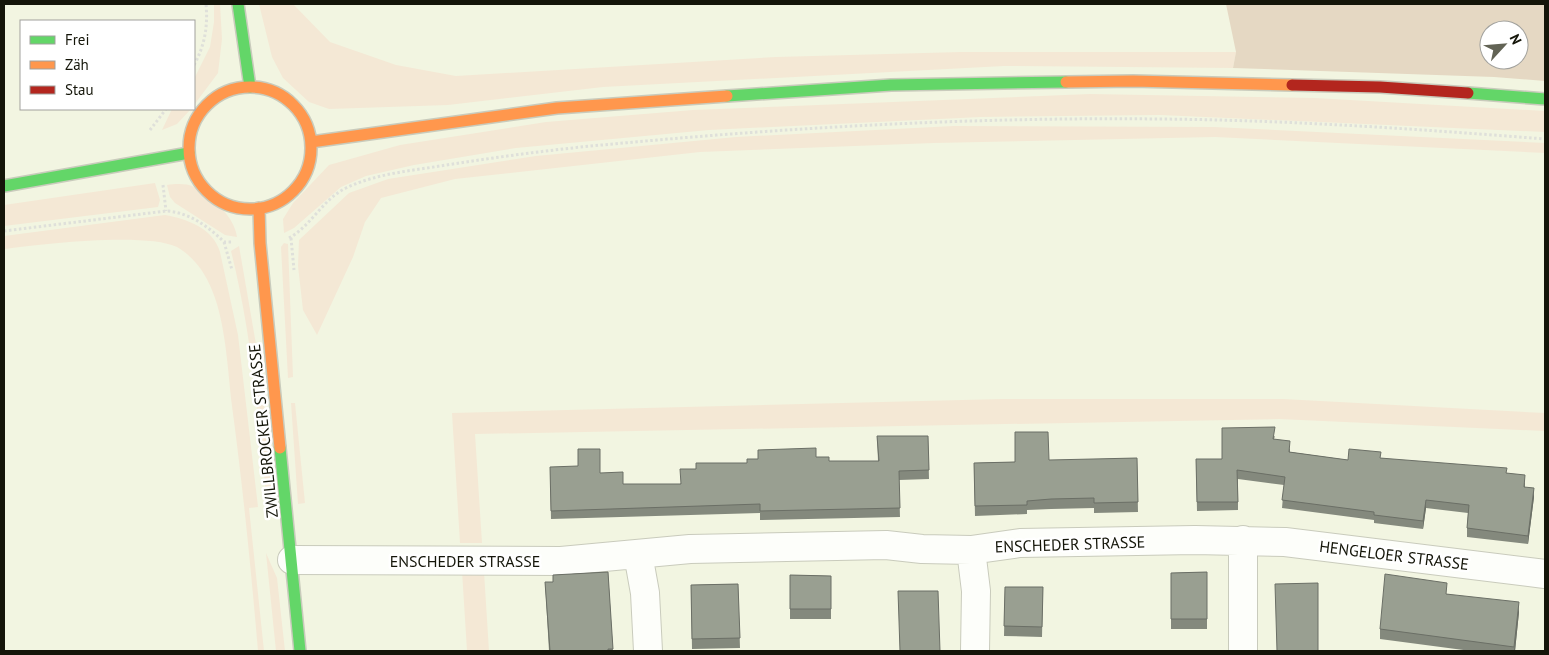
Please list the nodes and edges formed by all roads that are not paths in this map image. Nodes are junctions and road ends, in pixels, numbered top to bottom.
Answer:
1 (238, 4) edge
2 (250, 87) junction
3 (1545, 99) edge
4 (310, 142) junction
5 (189, 153) junction
6 (4, 186) edge
7 (259, 208) junction
8 (1243, 540) junction
9 (1170, 541) joint
10 (971, 550) junction
11 (638, 554) junction
12 (292, 560) junction
13 (1545, 574) edge
14 (300, 651) edge
15 (648, 651) edge
16 (975, 651) edge
17 (1243, 651) edge

1 - 2 main road
2 - 4 main road
2 - 5 main road
3 - 4 main road
4 - 7 main road
5 - 6 main road
5 - 7 main road
7 - 12 main road, ZWILLBROCKER STRASSE
8 - 9 street, HENGELOER STRASSE
8 - 13 street, HENGELOER STRASSE
8 - 17 street
9 - 10 street, ENSCHEDER STRASSE
10 - 11 street, ENSCHEDER STRASSE
10 - 16 street, ENSCHEDER STRASSE
11 - 12 street, ENSCHEDER STRASSE
11 - 15 street
12 - 14 main road, ZWILLBROCKER STRASSE

